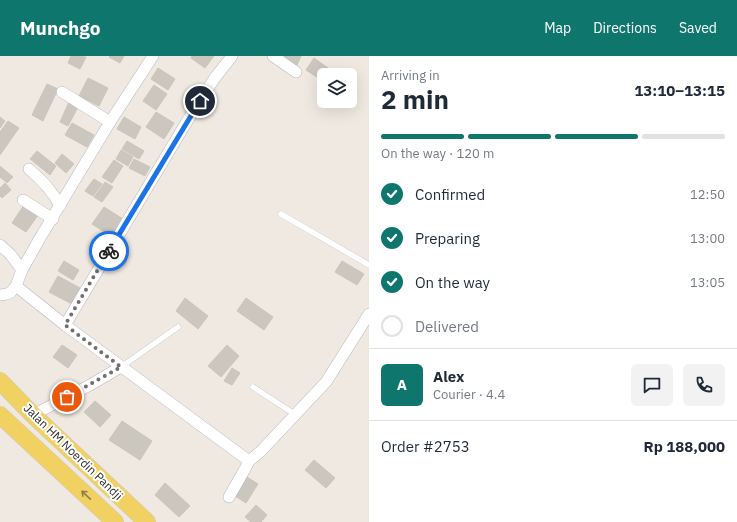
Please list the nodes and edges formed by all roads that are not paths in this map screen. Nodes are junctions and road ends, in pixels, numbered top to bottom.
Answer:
1 (153, 56) edge
2 (232, 56) edge
3 (273, 56) edge
4 (296, 72) dead end
5 (62, 92) dead end
6 (110, 122) junction
7 (29, 169) dead end
8 (23, 200) dead end
9 (60, 206) junction
10 (281, 214) dead end
11 (53, 219) junction
12 (0, 245) edge
13 (369, 265) edge
14 (22, 270) junction
15 (16, 286) junction
16 (0, 295) edge
17 (369, 314) edge
18 (65, 325) junction
19 (178, 327) dead end
20 (121, 367) junction
21 (0, 381) edge
22 (253, 387) dead end
23 (33, 415) junction
24 (296, 415) junction
25 (3, 424) edge
26 (249, 461) junction
27 (229, 497) dead end
28 (115, 522) edge
29 (147, 522) edge

1 - 6 street
2 - 18 street
3 - 4 street
5 - 6 street
6 - 9 street
7 - 9 street
8 - 11 street
9 - 11 street
10 - 13 lane
11 - 14 street
12 - 14 street
14 - 15 street
15 - 16 street
15 - 18 street
17 - 24 street
18 - 20 street
19 - 20 lane
20 - 23 street
20 - 26 street
21 - 23 main road, Jalan HM Noerdin Pandji
22 - 24 lane
23 - 29 main road, Jalan HM Noerdin Pandji
24 - 26 street
28 -> 25 main road, Jalan HM Noerdin Pandji
26 - 27 street

